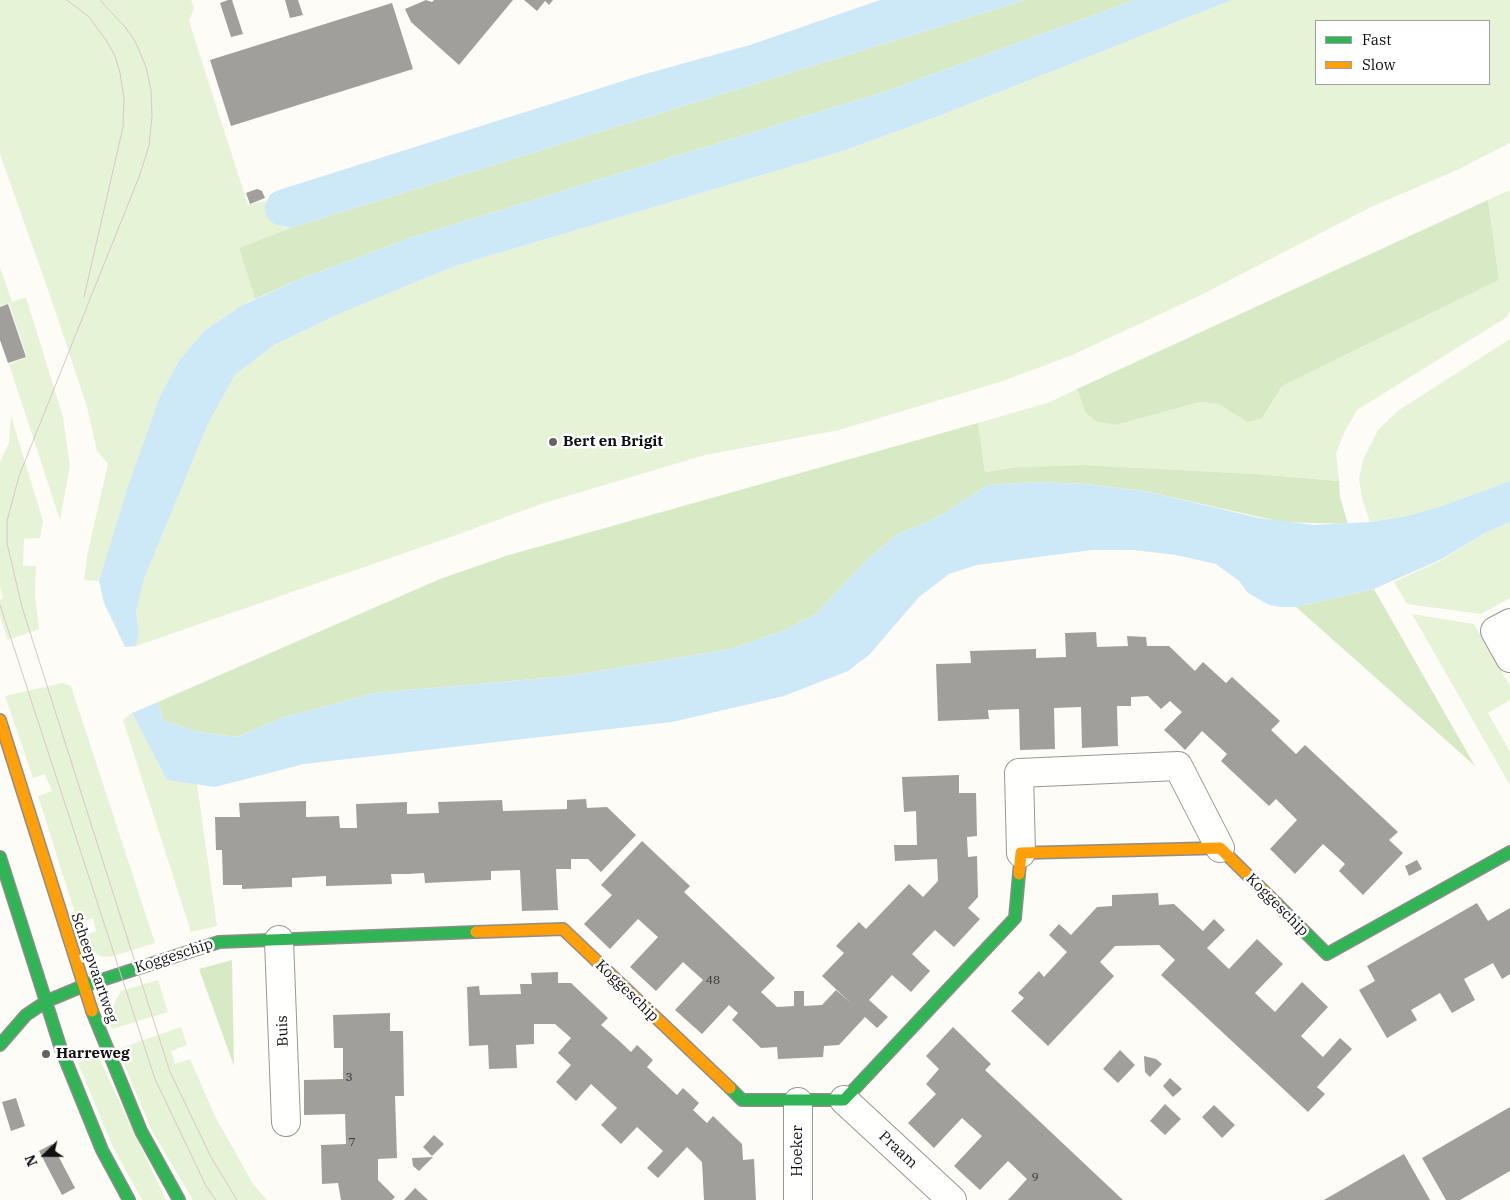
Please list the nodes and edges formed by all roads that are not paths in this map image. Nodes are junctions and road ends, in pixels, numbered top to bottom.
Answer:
1 (1503, 627) edge
2 (1510, 658) edge
3 (2, 731) edge
4 (1220, 848) junction
5 (1510, 852) edge
6 (1021, 853) junction
7 (0, 857) edge
8 (279, 940) junction
9 (82, 986) junction
10 (47, 1001) junction
11 (0, 1045) edge
12 (844, 1100) junction
13 (798, 1102) junction
14 (286, 1122) dead end
15 (129, 1200) edge
16 (178, 1200) edge
17 (798, 1200) edge
18 (952, 1200) edge

1 - 2 street
3 - 9 street, Scheepvaartweg
4 - 5 street, Koggeschip
4 - 6 street
4 - 6 street
6 - 12 street
7 - 10 street
8 - 9 street, Koggeschip
8 - 13 street, Koggeschip
8 - 14 street, Buis
9 - 10 street, Koggeschip
9 - 16 street, Scheepvaartweg
10 - 11 street, Koggeschip
10 - 15 street
12 - 13 street, Koggeschip
12 - 18 street, Praam
13 - 17 street, Hoeker

